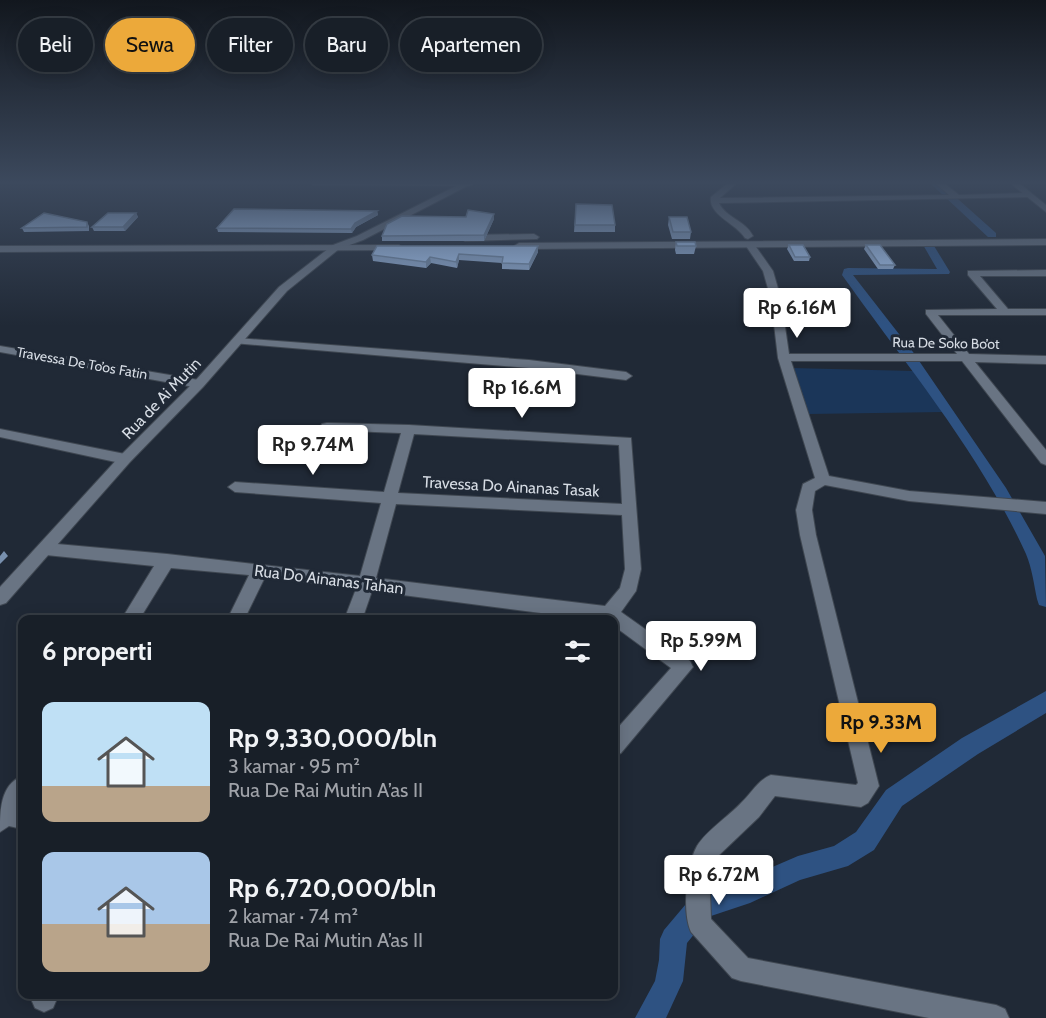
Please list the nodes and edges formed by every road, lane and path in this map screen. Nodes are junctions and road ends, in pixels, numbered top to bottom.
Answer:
1 (375, 231) edge
2 (744, 231) edge
3 (1046, 236) edge
4 (360, 238) junction
5 (0, 241) edge
6 (749, 241) junction
7 (456, 242) edge
8 (1046, 242) edge
9 (336, 247) junction
10 (0, 249) edge
11 (1046, 273) edge
12 (1005, 312) junction
13 (1046, 312) edge
14 (237, 341) junction
15 (0, 349) edge
16 (784, 357) junction
17 (968, 358) junction
18 (1046, 360) edge
19 (626, 376) dead end
20 (199, 384) junction
21 (327, 427) dead end
22 (409, 429) junction
23 (0, 433) edge
24 (125, 459) junction
25 (1046, 460) edge
26 (823, 480) junction
27 (235, 487) dead end
28 (390, 498) junction
29 (1046, 508) edge
30 (630, 510) junction
31 (46, 549) junction
32 (167, 561) junction
33 (260, 570) junction
34 (366, 583) junction
35 (0, 598) edge
36 (132, 615) edge
37 (238, 615) edge
38 (355, 615) edge
39 (593, 615) edge
40 (609, 615) edge
41 (618, 624) edge
42 (618, 741) edge
43 (18, 794) edge
44 (7, 817) edge
45 (996, 1018) edge

1 - 4 street
2 - 6 street
3 - 6 street
4 - 5 street
4 - 9 street, Rua de Ai Mutin
4 - 9 street
6 - 7 street
6 - 8 street
6 - 16 street
9 - 10 street
9 - 14 street, Rua de Ai Mutin
11 - 12 street
12 - 13 street
12 - 17 street
14 - 19 street
14 - 20 street, Rua de Ai Mutin
15 - 20 street, Travessa De To’os Fatin
16 - 17 street, Rua De Soko Bo’ot
16 - 26 street
17 - 18 street, Rua De Soko Bo’ot
17 - 25 street
20 - 24 street, Rua de Ai Mutin
21 - 22 street
22 - 28 street
22 - 30 street
23 - 24 street
24 - 31 street, Rua de Ai Mutin
26 - 29 street
26 - 45 street
27 - 28 street, Travessa Do Ainanas Tasak
28 - 30 street, Travessa Do Ainanas Tasak
28 - 34 street
30 - 40 street
31 - 32 street, Rua Do Ainanas Tahan
31 - 35 street, Rua de Ai Mutin
32 - 33 street, Rua Do Ainanas Tahan
32 - 36 street
33 - 34 street, Rua Do Ainanas Tahan
33 - 37 street
34 - 38 street
34 - 39 street, Rua Do Ainanas Tahan
41 - 42 street
43 - 44 street

